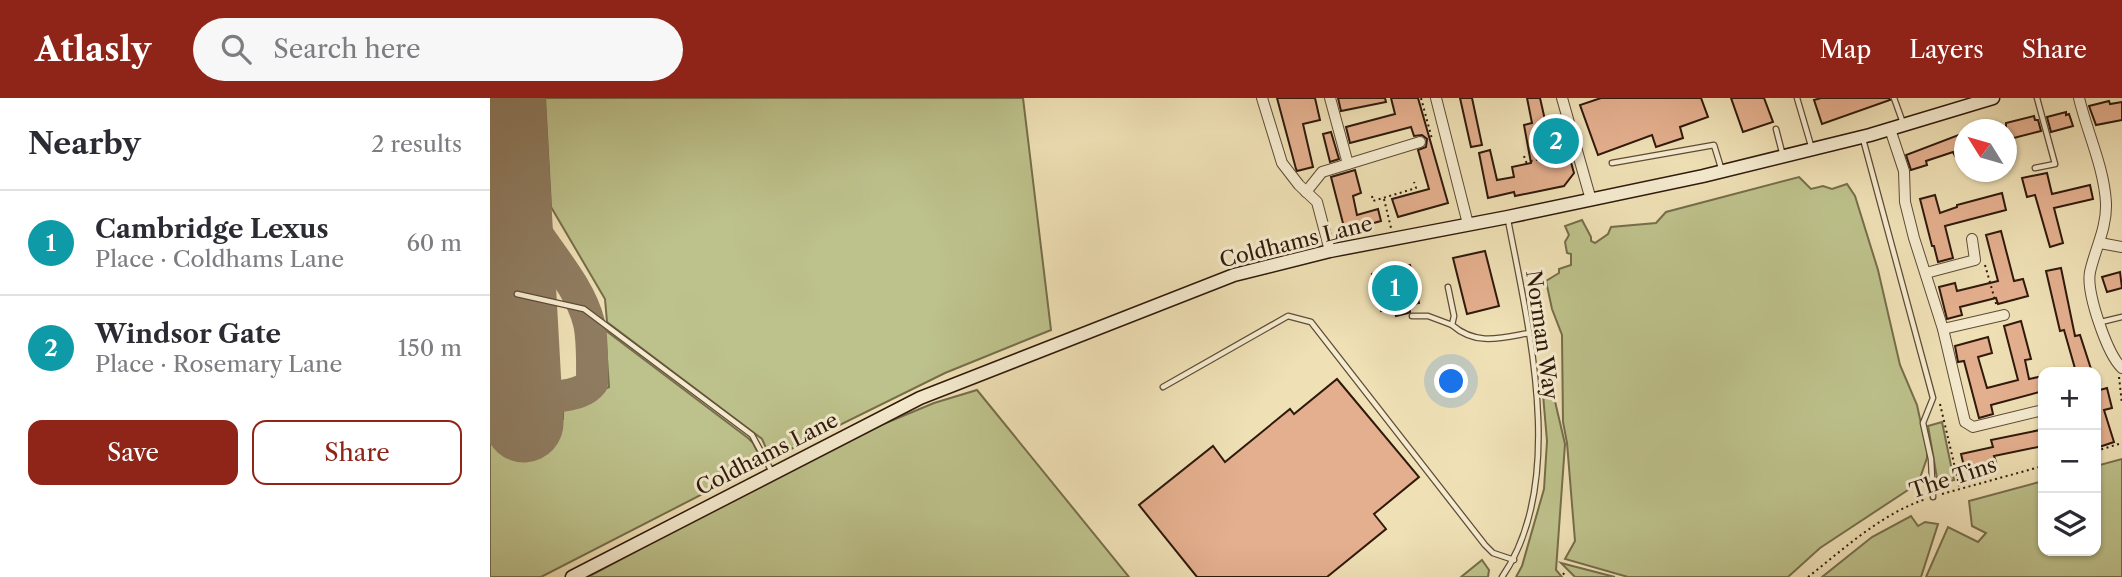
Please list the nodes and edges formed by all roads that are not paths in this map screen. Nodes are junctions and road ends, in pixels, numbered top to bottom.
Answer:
1 (1262, 98) edge
2 (1330, 98) edge
3 (1436, 98) edge
4 (1562, 98) edge
5 (1797, 98) edge
6 (1894, 98) edge
7 (1993, 98) edge
8 (2037, 98) edge
9 (2078, 98) edge
10 (1959, 102) edge
11 (1904, 125) junction
12 (1776, 129) dead end
13 (1890, 129) junction
14 (1863, 137) junction
15 (1420, 142) road end
16 (1812, 150) junction
17 (1783, 157) junction
18 (1612, 163) dead end
19 (1348, 164) junction
20 (2035, 168) dead end
21 (1722, 172) junction
22 (1306, 192) junction
23 (1591, 200) junction
24 (1508, 217) junction
25 (1468, 224) junction
26 (1972, 239) dead end
27 (2100, 243) junction
28 (2122, 247) edge
29 (1330, 251) junction
30 (1926, 273) junction
31 (1448, 287) dead end
32 (517, 294) dead end
33 (2002, 315) road end
34 (1412, 316) dead end
35 (2122, 317) edge
36 (2101, 322) junction
37 (1452, 325) junction
38 (1943, 329) junction
39 (1529, 333) junction
40 (2122, 368) edge
41 (1163, 387) dead end
42 (2038, 411) edge
43 (772, 474) junction
44 (1933, 497) road end
45 (1514, 560) junction
46 (572, 577) edge
47 (1502, 577) edge

1 - 22 street
2 - 19 street
3 - 25 street
4 - 23 street
5 - 16 lane
6 - 11 lane
7 - 10 street, Coldhams Lane
8 - 20 lane
9 - 27 street
10 - 11 street, Coldhams Lane
11 - 13 street, Coldhams Lane
12 - 17 lane
13 - 14 street, Coldhams Lane
13 - 30 street
14 - 16 street, Coldhams Lane
14 - 44 lane
15 - 19 street
16 - 17 street, Coldhams Lane
17 - 21 street, Coldhams Lane
18 - 21 lane
19 - 22 street
21 - 23 street, Coldhams Lane
22 - 29 street
23 - 24 street, Coldhams Lane
24 - 25 street, Coldhams Lane
24 - 39 lane, Norman Way
25 - 29 street, Coldhams Lane
26 - 30 street
27 - 28 street
27 - 36 street
29 - 43 street, Coldhams Lane
30 - 38 street
31 - 37 lane
32 - 43 lane
33 - 38 street
34 - 37 lane
35 - 36 lane
36 - 40 street
37 - 39 lane
38 - 42 street
39 - 45 lane, Norman Way
41 - 45 lane
43 - 46 street, Coldhams Lane
45 - 47 lane, Norman Way

